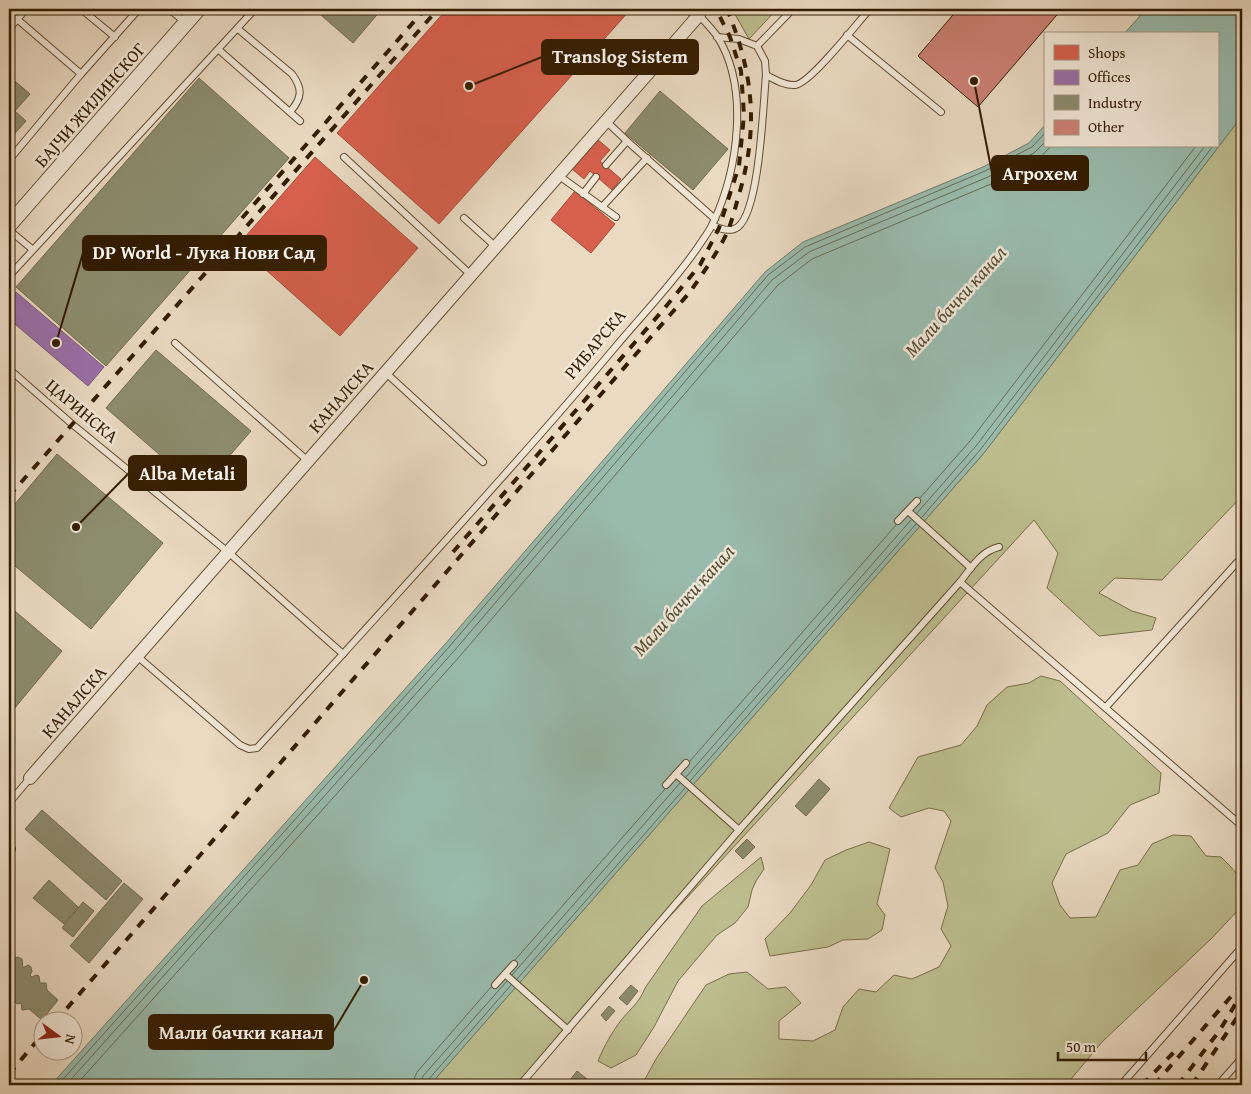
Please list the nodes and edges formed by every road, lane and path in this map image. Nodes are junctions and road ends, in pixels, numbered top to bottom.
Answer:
1 (26, 9) edge
2 (81, 9) edge
3 (139, 9) edge
4 (169, 9) edge
5 (198, 9) edge
6 (256, 9) edge
7 (793, 9) edge
8 (870, 9) edge
9 (697, 11) edge
10 (18, 19) junction
11 (186, 23) junction
12 (238, 28) junction
13 (9, 30) edge
14 (847, 35) junction
15 (115, 37) junction
16 (717, 37) junction
17 (757, 46) junction
18 (219, 50) junction
19 (82, 74) junction
20 (766, 75) junction
21 (290, 112) junction
22 (941, 112) dead end
23 (300, 121) dead end
24 (606, 121) junction
25 (627, 141) junction
26 (344, 157) dead end
27 (646, 158) junction
28 (9, 160) edge
29 (606, 165) dead end
30 (558, 176) junction
31 (596, 177) dead end
32 (583, 194) junction
33 (602, 207) junction
34 (616, 217) dead end
35 (464, 218) dead end
36 (713, 222) junction
37 (9, 225) edge
38 (9, 230) edge
39 (496, 248) junction
40 (32, 249) junction
41 (471, 275) junction
42 (9, 276) edge
43 (175, 343) dead end
44 (9, 368) edge
45 (386, 372) junction
46 (308, 461) junction
47 (483, 462) dead end
48 (917, 501) dead end
49 (908, 510) junction
50 (898, 521) dead end
51 (999, 547) dead end
52 (228, 552) junction
53 (1242, 557) edge
54 (971, 568) junction
55 (960, 582) junction
56 (343, 654) junction
57 (138, 656) junction
58 (1106, 707) junction
59 (686, 763) dead end
60 (676, 774) junction
61 (30, 778) joint
62 (666, 785) dead end
63 (9, 803) edge
64 (1242, 826) edge
65 (739, 830) junction
66 (9, 841) edge
67 (9, 858) edge
68 (1242, 947) edge
69 (514, 964) dead end
70 (506, 974) junction
71 (495, 986) dead end
72 (568, 1030) junction
73 (1242, 1058) edge
74 (520, 1085) edge
75 (1121, 1085) edge
76 (1218, 1085) edge

1 - 10 lane
2 - 15 lane
3 - 15 lane
4 - 11 lane
5 - 11 street, БАЈЧИ ЖИЛИНСКОГ
6 - 12 lane
7 - 17 lane
8 - 14 lane
9 - 16 lane, РИБАРСКА
9 - 24 street, КАНАЛСКА
10 - 13 lane
10 - 19 lane
11 - 37 street, БАЈЧИ ЖИЛИНСКОГ
12 - 18 lane
12 - 21 lane
14 - 20 lane
14 - 22 lane
15 - 19 lane
16 - 17 lane
16 - 36 lane, РИБАРСКА
17 - 20 lane
18 - 21 lane
18 - 40 lane
19 - 28 lane
20 - 36 lane
21 - 23 lane
24 - 25 lane
24 - 30 street, КАНАЛСКА
25 - 27 lane
25 - 29 lane
26 - 41 lane
27 - 33 lane
27 - 36 lane
30 - 32 lane
30 - 39 street, КАНАЛСКА
31 - 32 lane
32 - 33 lane
33 - 34 lane
35 - 39 lane
36 - 56 lane, РИБАРСКА
38 - 40 lane
39 - 41 street, КАНАЛСКА
40 - 42 lane
41 - 45 street, КАНАЛСКА
43 - 46 lane
44 - 52 lane, ЦАРИНСКА
45 - 46 street, КАНАЛСКА
45 - 47 lane
46 - 52 street, КАНАЛСКА
48 - 49 lane
49 - 50 lane
49 - 54 lane
51 - 54 lane
52 - 56 lane, ЦАРИНСКА
52 - 57 street, КАНАЛСКА
53 - 58 lane
54 - 55 lane
55 - 58 lane
55 - 65 lane
56 - 57 lane, РИБАРСКА
57 - 61 street, КАНАЛСКА
58 - 64 lane
59 - 60 lane
60 - 62 lane
60 - 65 lane
61 - 63 lane, КАНАЛСКА
65 - 72 lane
66 - 67 lane
68 - 75 lane
69 - 70 lane
70 - 71 lane
70 - 72 lane
72 - 74 lane
73 - 76 lane

